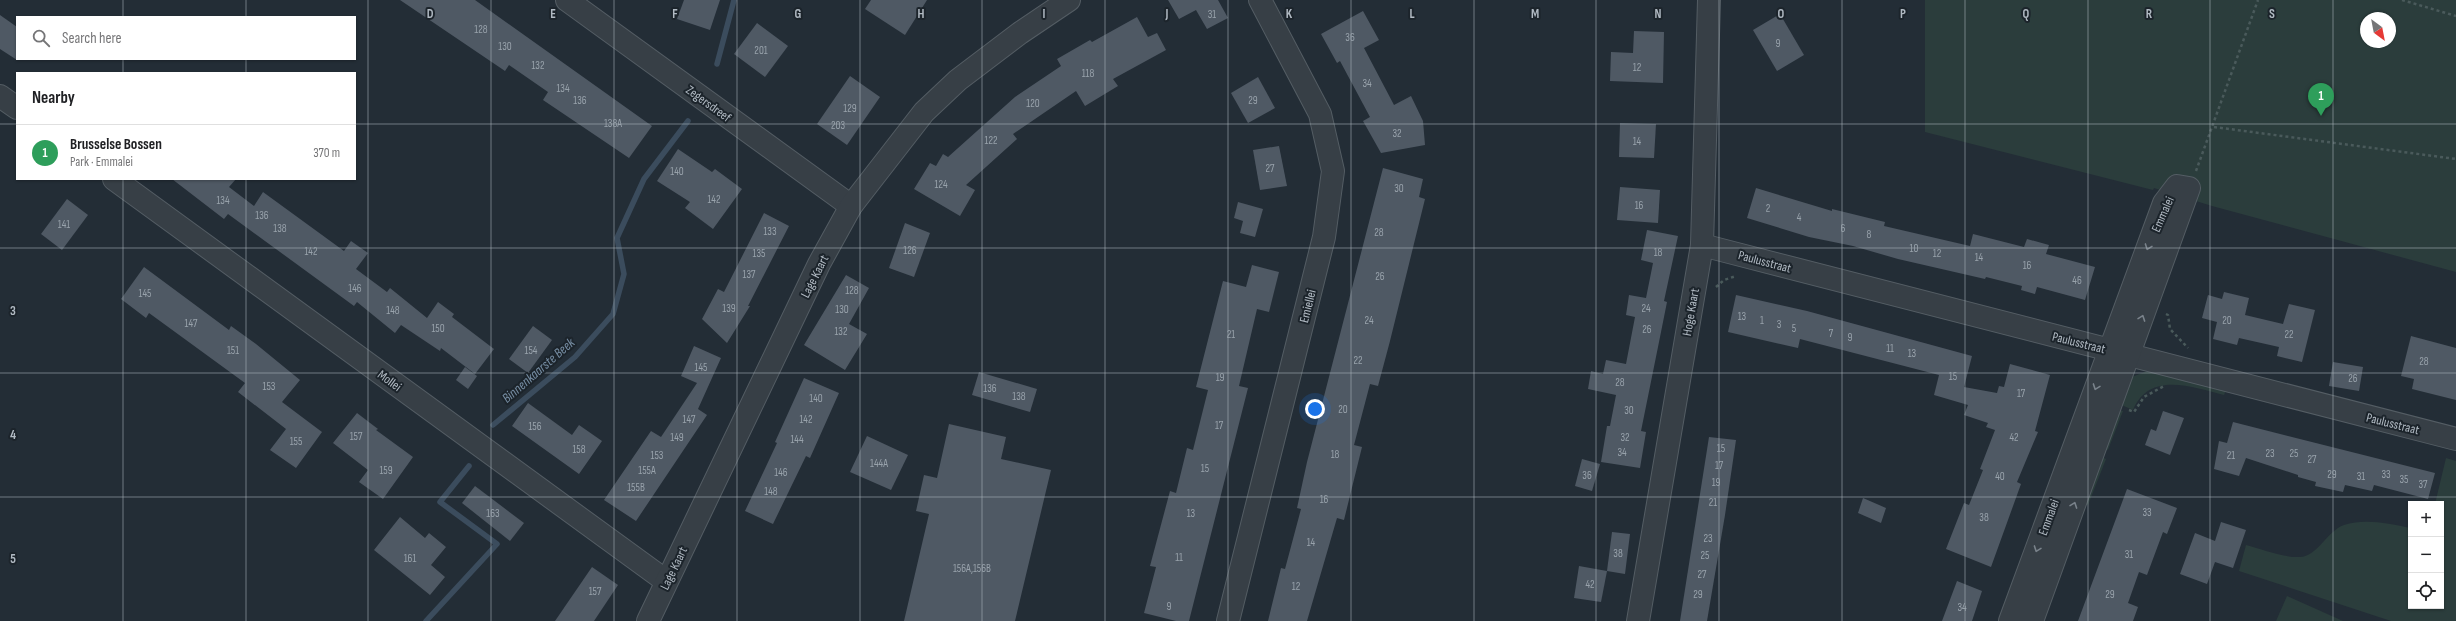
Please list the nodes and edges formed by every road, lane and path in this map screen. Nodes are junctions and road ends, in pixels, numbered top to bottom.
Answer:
1 (567, 0) edge
2 (1069, 0) edge
3 (1260, 0) edge
4 (1709, 0) edge
5 (2258, 0) edge
6 (2402, 0) edge
7 (2456, 16) edge
8 (0, 96) edge
9 (16, 107) edge
10 (2214, 127) junction
11 (2456, 159) edge
12 (115, 180) edge
13 (2189, 188) joint
14 (851, 206) junction
15 (1702, 245) junction
16 (2119, 353) junction
17 (2169, 385) dead end
18 (2124, 414) dead end
19 (2456, 439) edge
20 (666, 581) junction
21 (648, 621) edge
22 (1228, 621) edge
23 (1638, 621) edge
24 (2010, 621) edge
25 (2032, 621) edge

1 - 14 street, Zegersdreef
2 - 14 street, Lage Kaart
3 - 22 street, Emiellei
4 - 15 street, Hoge Kaart
5 - 10 path
6 - 7 path
8 - 9 street
10 - 11 path
10 - 13 path
12 - 20 street, Mollei
13 - 16 street, Emmalei
14 - 20 street, Lage Kaart
15 - 16 street, Paulusstraat
15 - 23 street, Hoge Kaart
16 - 19 street, Paulusstraat
16 -> 24 street, Emmalei
25 -> 16 street, Emmalei
17 - 18 path
20 - 21 street, Lage Kaart

